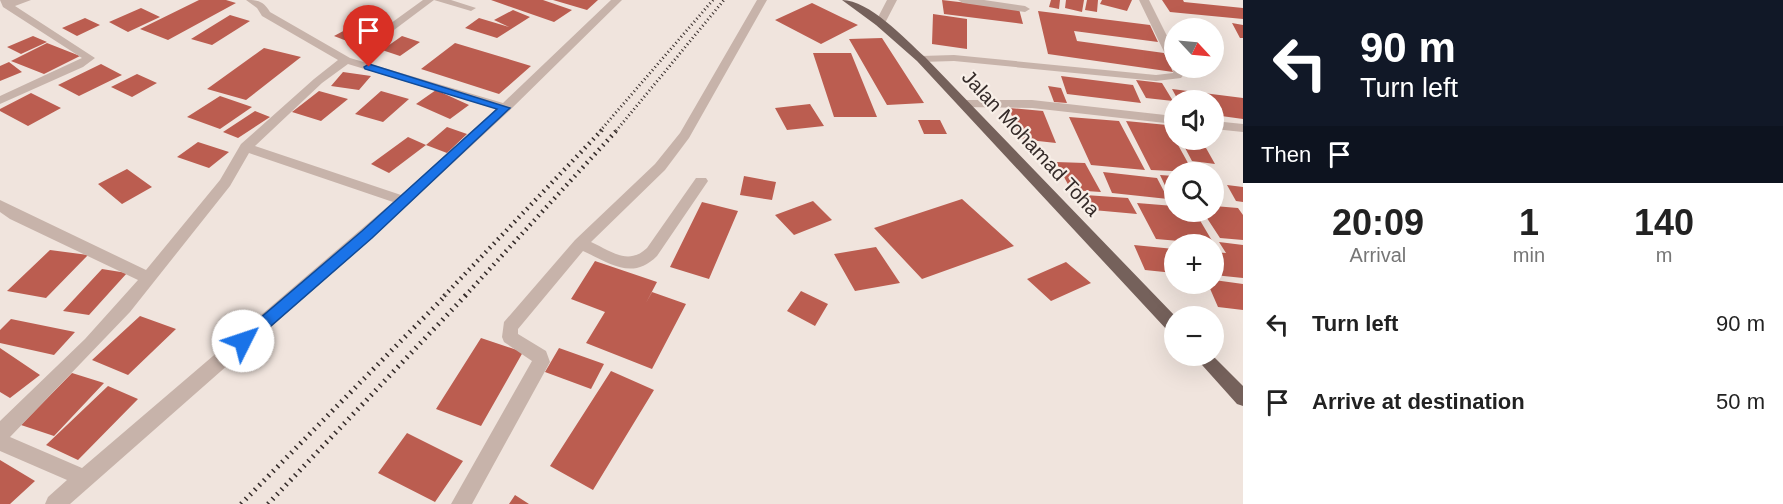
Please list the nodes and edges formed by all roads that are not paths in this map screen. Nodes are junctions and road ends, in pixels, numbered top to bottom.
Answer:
1 (26, 0) edge
2 (251, 0) edge
3 (429, 0) edge
4 (439, 0) edge
5 (617, 0) edge
6 (762, 0) edge
7 (847, 0) edge
8 (892, 0) edge
9 (963, 0) edge
10 (1144, 0) edge
11 (6, 2) edge
12 (471, 8) dead end
13 (1025, 9) dead end
14 (880, 22) junction
15 (1164, 40) edge
16 (362, 49) dead end
17 (921, 59) junction
18 (346, 60) junction
19 (1164, 77) edge
20 (0, 100) edge
21 (965, 104) junction
22 (505, 108) junction
23 (1164, 119) edge
24 (1224, 126) edge
25 (1243, 128) edge
26 (246, 147) junction
27 (701, 181) dead end
28 (402, 200) junction
29 (0, 205) edge
30 (580, 244) junction
31 (147, 277) junction
32 (1164, 315) edge
33 (1213, 366) edge
34 (1243, 398) edge
35 (84, 478) junction
36 (55, 504) edge
37 (461, 504) edge

1 - 11 street
2 - 18 street
3 - 16 street
4 - 12 street
5 - 22 street
6 - 30 street
7 - 14 main road, Jalan Mohamad Toha
8 - 14 street
9 - 13 street
10 - 15 street
11 - 20 street
14 - 17 main road, Jalan Mohamad Toha
17 - 19 street
17 - 21 main road, Jalan Mohamad Toha
18 - 22 street
18 - 26 street
21 - 23 street
21 - 32 main road, Jalan Mohamad Toha
22 - 28 street
24 - 25 street
26 - 28 street
26 - 31 street
27 - 30 street
28 - 35 street
29 - 31 street
30 - 37 street
31 - 35 street
33 - 34 main road
35 - 36 street

